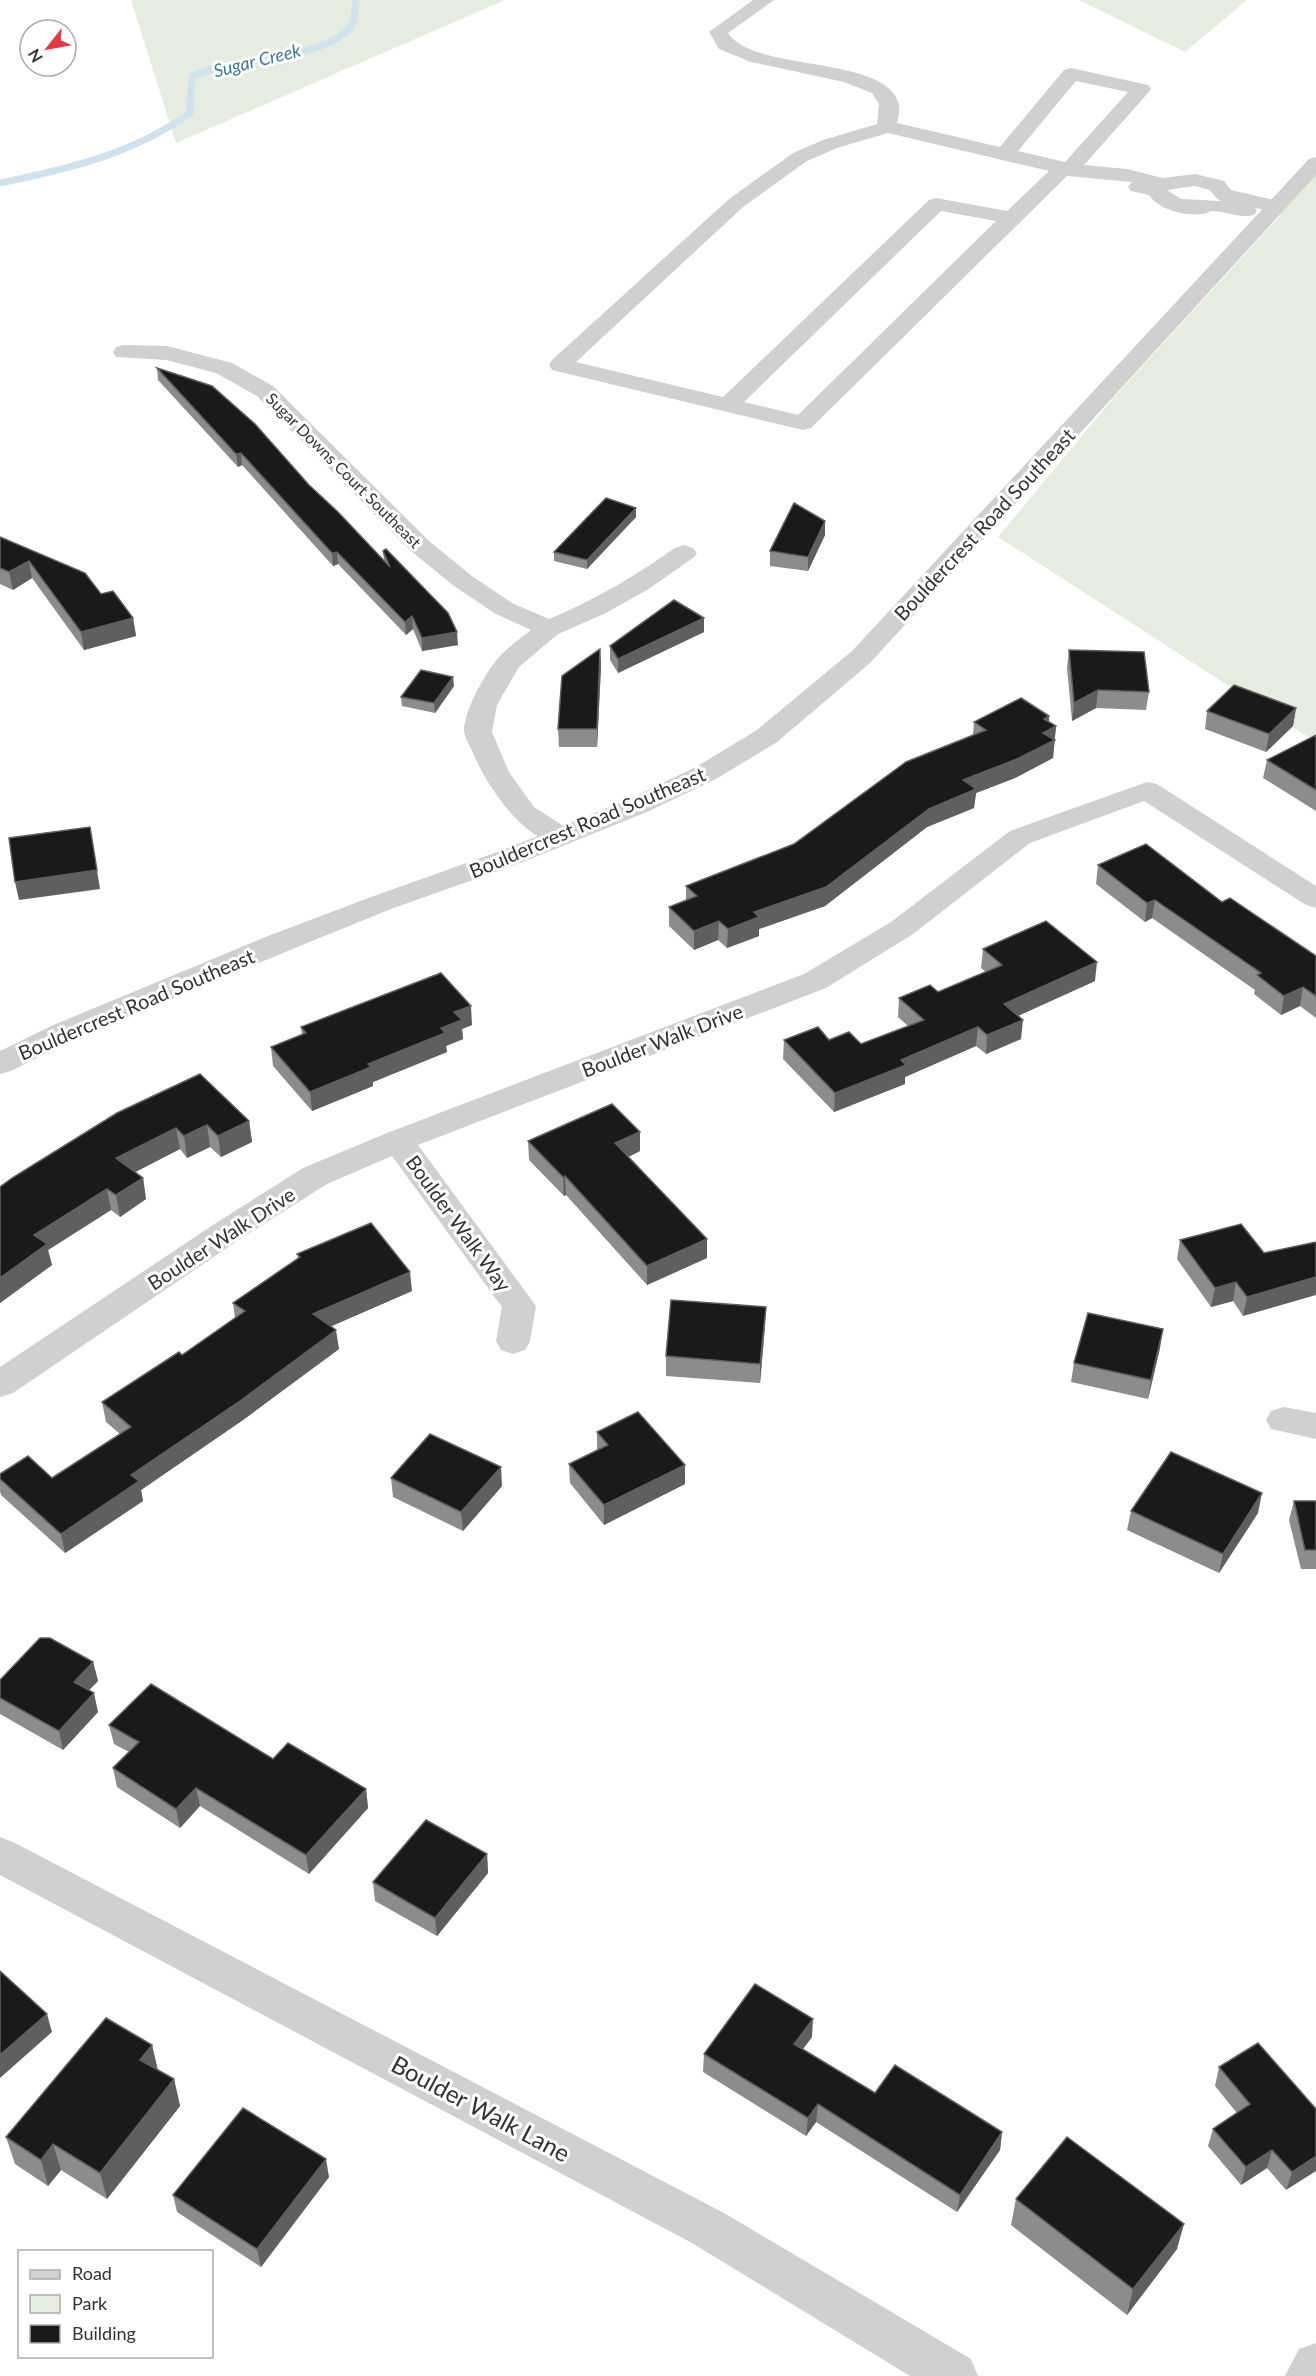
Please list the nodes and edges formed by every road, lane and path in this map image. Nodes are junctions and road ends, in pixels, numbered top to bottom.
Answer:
1 (765, 0) edge
2 (887, 127) junction
3 (1004, 154) junction
4 (1316, 163) edge
5 (1066, 169) junction
6 (1160, 187) junction
7 (1272, 210) junction
8 (1012, 218) junction
9 (124, 352) dead end
10 (728, 405) junction
11 (684, 553) dead end
12 (549, 628) junction
13 (561, 837) junction
14 (1316, 899) edge
15 (0, 1064) edge
16 (398, 1141) junction
17 (513, 1341) dead end
18 (0, 1384) edge
19 (0, 1855) edge
20 (1316, 2366) edge
21 (954, 2376) edge
22 (1309, 2376) edge

1 - 2 street
2 - 3 street
2 - 10 street
3 - 5 street
3 - 5 street
4 - 7 street, Bouldercrest Road Southeast
5 - 6 street
5 - 8 street
6 - 7 street
6 - 7 street
7 - 13 street, Bouldercrest Road Southeast
8 - 10 street
8 - 10 street
9 - 12 street, Sugar Downs Court Southeast
11 - 12 street
12 - 13 street
13 - 15 street, Bouldercrest Road Southeast
14 - 16 street, Boulder Walk Drive
16 - 17 street, Boulder Walk Way
16 - 18 street, Boulder Walk Drive
19 - 21 street, Boulder Walk Lane
20 - 22 street

